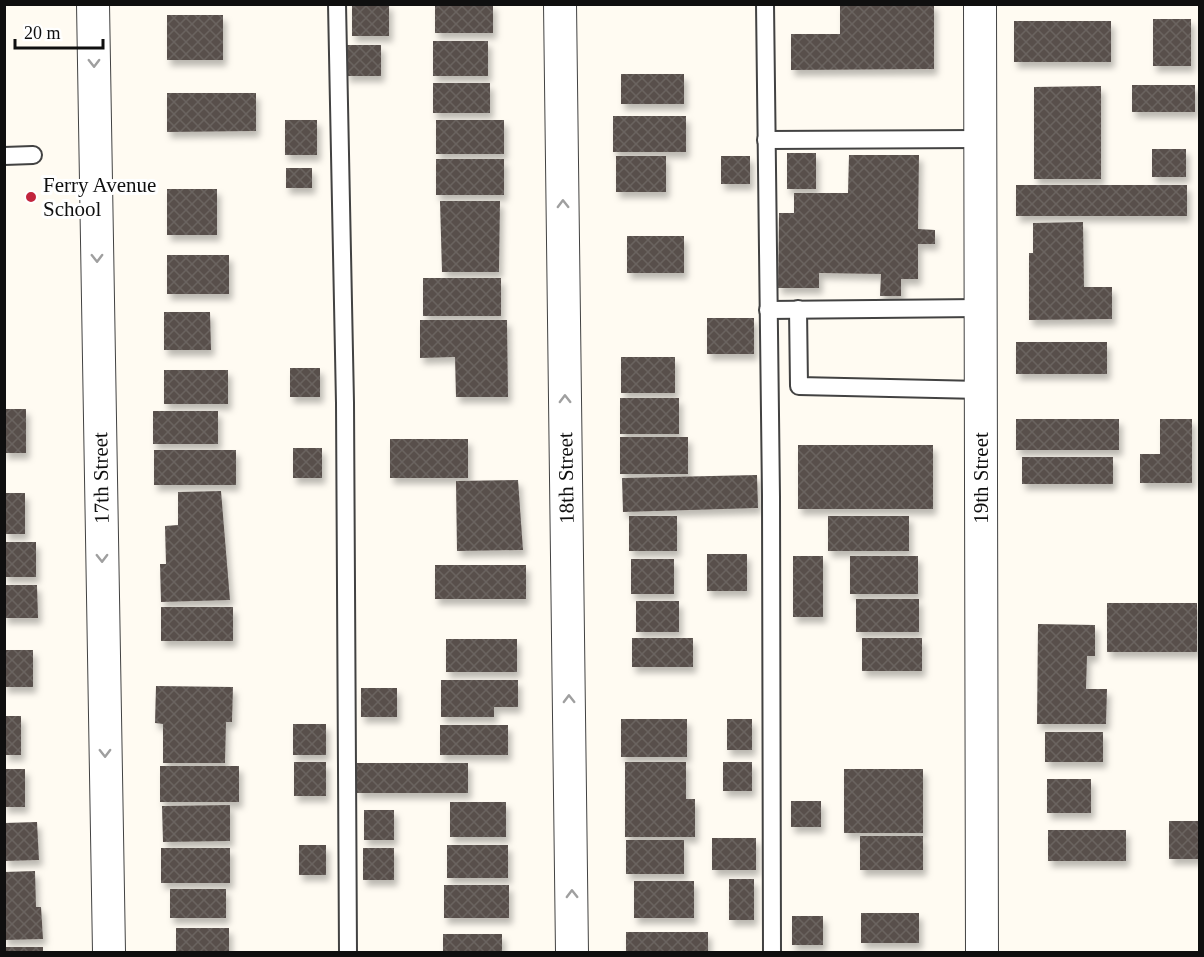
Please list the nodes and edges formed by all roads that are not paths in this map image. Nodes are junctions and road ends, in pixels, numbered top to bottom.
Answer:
1 (93, 4) edge
2 (338, 4) edge
3 (560, 4) edge
4 (765, 4) edge
5 (980, 4) edge
6 (980, 139) junction
7 (766, 140) junction
8 (33, 155) dead end
9 (4, 156) edge
10 (980, 308) junction
11 (798, 309) junction
12 (768, 310) junction
13 (981, 390) junction
14 (109, 952) edge
15 (348, 952) edge
16 (572, 952) edge
17 (772, 952) edge
18 (982, 952) edge

1 -> 14 street, 17th Street
2 - 15 lane
16 -> 3 street, 18th Street
4 - 7 lane
5 - 6 street, 19th Street
6 - 7 lane
6 - 10 street, 19th Street
7 - 12 lane
8 - 9 lane
10 - 11 lane
10 - 13 street, 19th Street
11 - 12 lane
11 - 13 lane
12 - 17 lane
13 - 18 street, 19th Street

